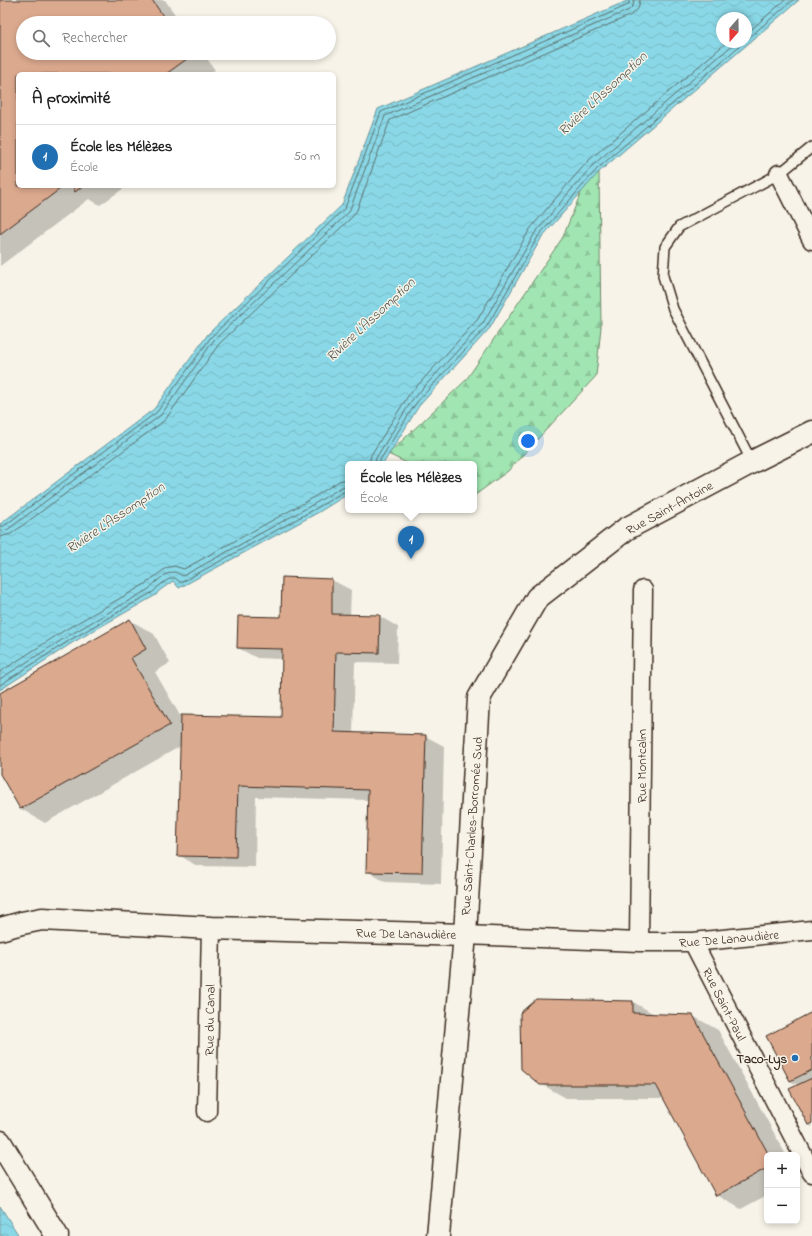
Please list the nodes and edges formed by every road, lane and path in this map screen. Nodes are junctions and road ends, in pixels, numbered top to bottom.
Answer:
1 (812, 147) edge
2 (779, 174) junction
3 (812, 240) edge
4 (812, 432) edge
5 (752, 462) junction
6 (642, 590) dead end
7 (537, 598) joint
8 (211, 928) junction
9 (0, 929) edge
10 (812, 930) edge
11 (465, 935) junction
12 (640, 942) junction
13 (693, 942) junction
14 (207, 1112) dead end
15 (0, 1142) edge
16 (812, 1173) edge
17 (57, 1236) edge
18 (438, 1236) edge

1 - 2 lane
2 - 3 street
2 - 5 lane
4 - 5 street, Rue Saint-Antoine
5 - 7 street, Rue Saint-Antoine
6 - 12 street, Rue Montcalm
7 - 11 street, Rue Saint-Charles-Borromée Sud
8 - 9 street, Rue De Lanaudière
8 - 11 street, Rue De Lanaudière
8 - 14 street, Rue du Canal
10 - 13 street, Rue De Lanaudière
11 - 12 street, Rue De Lanaudière
11 - 18 street, Rue Saint-Charles-Borromée Sud
12 - 13 street, Rue De Lanaudière
13 - 16 street, Rue Saint-Paul
15 - 17 street

